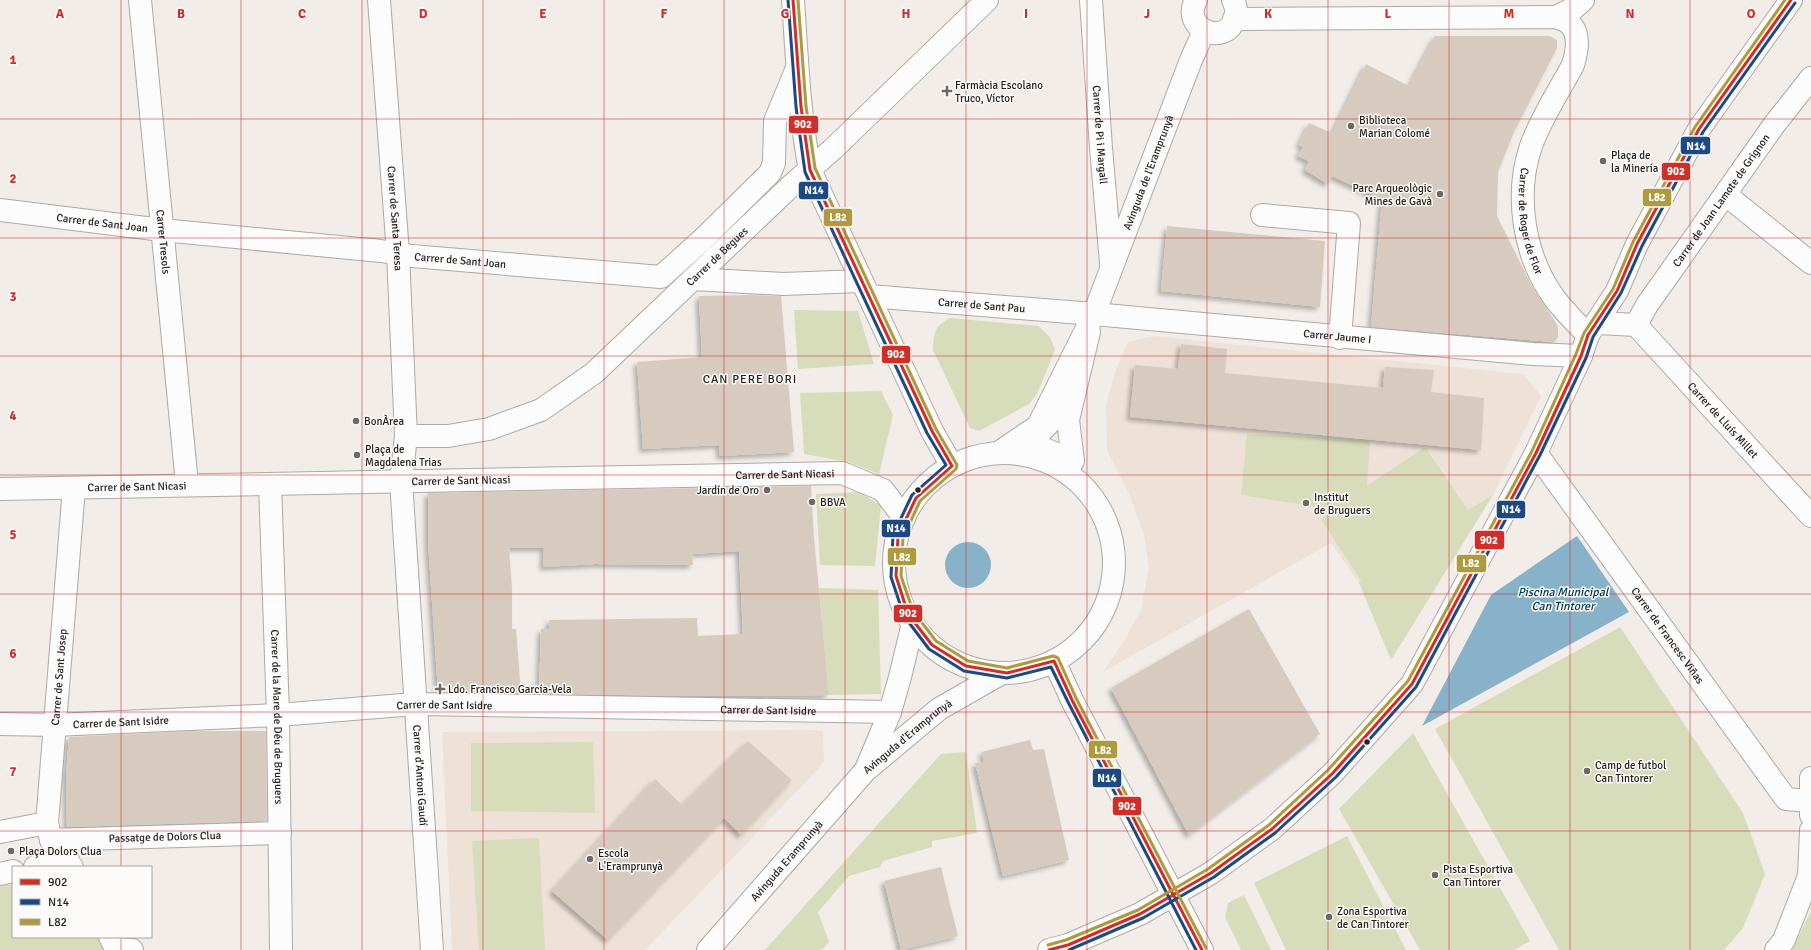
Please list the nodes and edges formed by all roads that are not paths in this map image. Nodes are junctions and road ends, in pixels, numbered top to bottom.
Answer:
1 (140, 0) edge
2 (379, 0) edge
3 (793, 0) edge
4 (987, 0) edge
5 (1091, 0) edge
6 (1196, 0) edge
7 (1583, 0) edge
8 (1791, 0) edge
9 (1234, 10) edge
10 (1556, 18) junction
11 (1204, 31) junction
12 (797, 68) junction
13 (1811, 78) edge
14 (810, 170) junction
15 (1726, 195) junction
16 (0, 210) edge
17 (1262, 215) dead end
18 (162, 230) junction
19 (398, 253) junction
20 (1811, 263) edge
21 (1112, 269) junction
22 (693, 279) junction
23 (865, 288) junction
24 (1617, 291) junction
25 (1647, 305) junction
26 (1092, 323) junction
27 (1636, 325) junction
28 (1593, 329) junction
29 (1340, 338) junction
30 (1581, 356) junction
31 (406, 436) junction
32 (998, 453) junction
33 (1536, 453) junction
34 (952, 466) junction
35 (401, 481) junction
36 (187, 484) junction
37 (270, 484) junction
38 (74, 488) junction
39 (0, 489) edge
40 (1094, 498) junction
41 (1811, 516) edge
42 (904, 518) junction
43 (913, 623) junction
44 (1054, 661) junction
45 (1002, 673) junction
46 (415, 704) junction
47 (890, 712) junction
48 (278, 715) junction
49 (0, 724) edge
50 (54, 725) junction
51 (866, 771) junction
52 (1811, 778) edge
53 (1786, 799) junction
54 (1810, 810) edge
55 (1811, 823) edge
56 (1811, 830) edge
57 (0, 832) edge
58 (49, 832) junction
59 (280, 833) junction
60 (70, 864) edge
61 (47, 866) edge
62 (12, 872) edge
63 (0, 874) edge
64 (1810, 876) edge
65 (1174, 893) junction
66 (110, 938) edge
67 (1781, 947) edge
68 (132, 950) edge
69 (281, 950) edge
70 (432, 950) edge
71 (708, 950) edge
72 (1050, 950) edge
73 (1202, 950) edge

1 - 18 street, Carrer Tresols
2 - 19 street, Carrer de Santa Teresa
3 - 12 street
4 - 14 street, Carrer de Begues
5 - 21 street, Carrer de Pi i Margall
6 - 11 street
7 - 10 street
8 - 24 street
9 - 10 street
9 - 11 street
10 - 28 street, Carrer de Roger de Flor
11 - 21 street, Avinguda de l'Eramprunyà
12 - 14 street
12 - 19 street, Carrer de Sant Joan
13 - 15 street, Carrer de Joan Lamote de Grignon
14 - 22 street, Carrer de Begues
14 - 23 street
15 - 20 street
15 - 25 street, Carrer de Joan Lamote de Grignon
16 - 18 street, Carrer de Sant Joan
17 - 29 street
18 - 19 street, Carrer de Sant Joan
18 - 36 street, Carrer Tresols
19 - 31 street, Carrer de Santa Teresa
21 - 26 street, Avinguda de l'Eramprunyà
22 - 23 street, Carrer de Sant Pau
22 - 31 street, Carrer de Begues
23 - 26 street, Carrer de Sant Pau
23 - 34 street
24 - 25 street
24 - 28 street
25 - 27 street, Carrer de Joan Lamote de Grignon
26 - 26 street
26 - 29 street, Carrer Jaume I
26 - 32 street, Avinguda de l'Eramprunyà
26 - 40 street, Avinguda de l'Eramprunyà
27 - 28 street
27 - 41 street, Carrer de Lluís Millet
28 - 30 street
29 - 30 street, Carrer Jaume I
30 - 33 street
31 - 35 street
32 - 34 street
32 - 40 street
33 - 53 street, Carrer de Francesc Viñas
33 - 65 street
34 - 42 street
35 - 37 street, Carrer de Sant Nicasi
35 - 42 street, Carrer de Sant Nicasi
35 - 46 street, Carrer d'Antoni Gaudí
36 - 37 street, Carrer de Sant Nicasi
36 - 38 street, Carrer de Sant Nicasi
37 - 48 street, Carrer de la Mare de Déu de Bruguers
38 - 39 street, Carrer de Sant Nicasi
38 - 50 street, Carrer de Sant Josep
40 - 44 street
42 - 43 street
43 - 45 street
43 - 47 street, Avinguda d'Eramprunyà
44 - 45 street
44 - 65 street
45 - 51 street, Avinguda d'Eramprunyà
46 - 47 street, Carrer de Sant Isidre
46 - 48 street, Carrer de Sant Isidre
46 - 70 street, Carrer d'Antoni Gaudí
47 - 51 street, Avinguda d'Eramprunyà
48 - 50 street, Carrer de Sant Isidre
48 - 59 street, Carrer de la Mare de Déu de Bruguers
49 - 50 street, Carrer de Sant Isidre
50 - 58 street, Carrer de Sant Josep
51 - 71 street, Avinguda Eramprunyà
52 - 54 street
53 - 54 street
53 - 55 street, Carrer de Francesc Viñas
56 - 64 street
57 - 58 street, Passatge de Dolors Clua
58 - 59 street, Passatge de Dolors Clua
58 - 60 street
59 - 69 street, Carrer de la Mare de Déu de Bruguers
60 - 61 street
62 - 63 street
64 - 67 street
65 - 72 street
65 - 73 street
66 - 68 street

